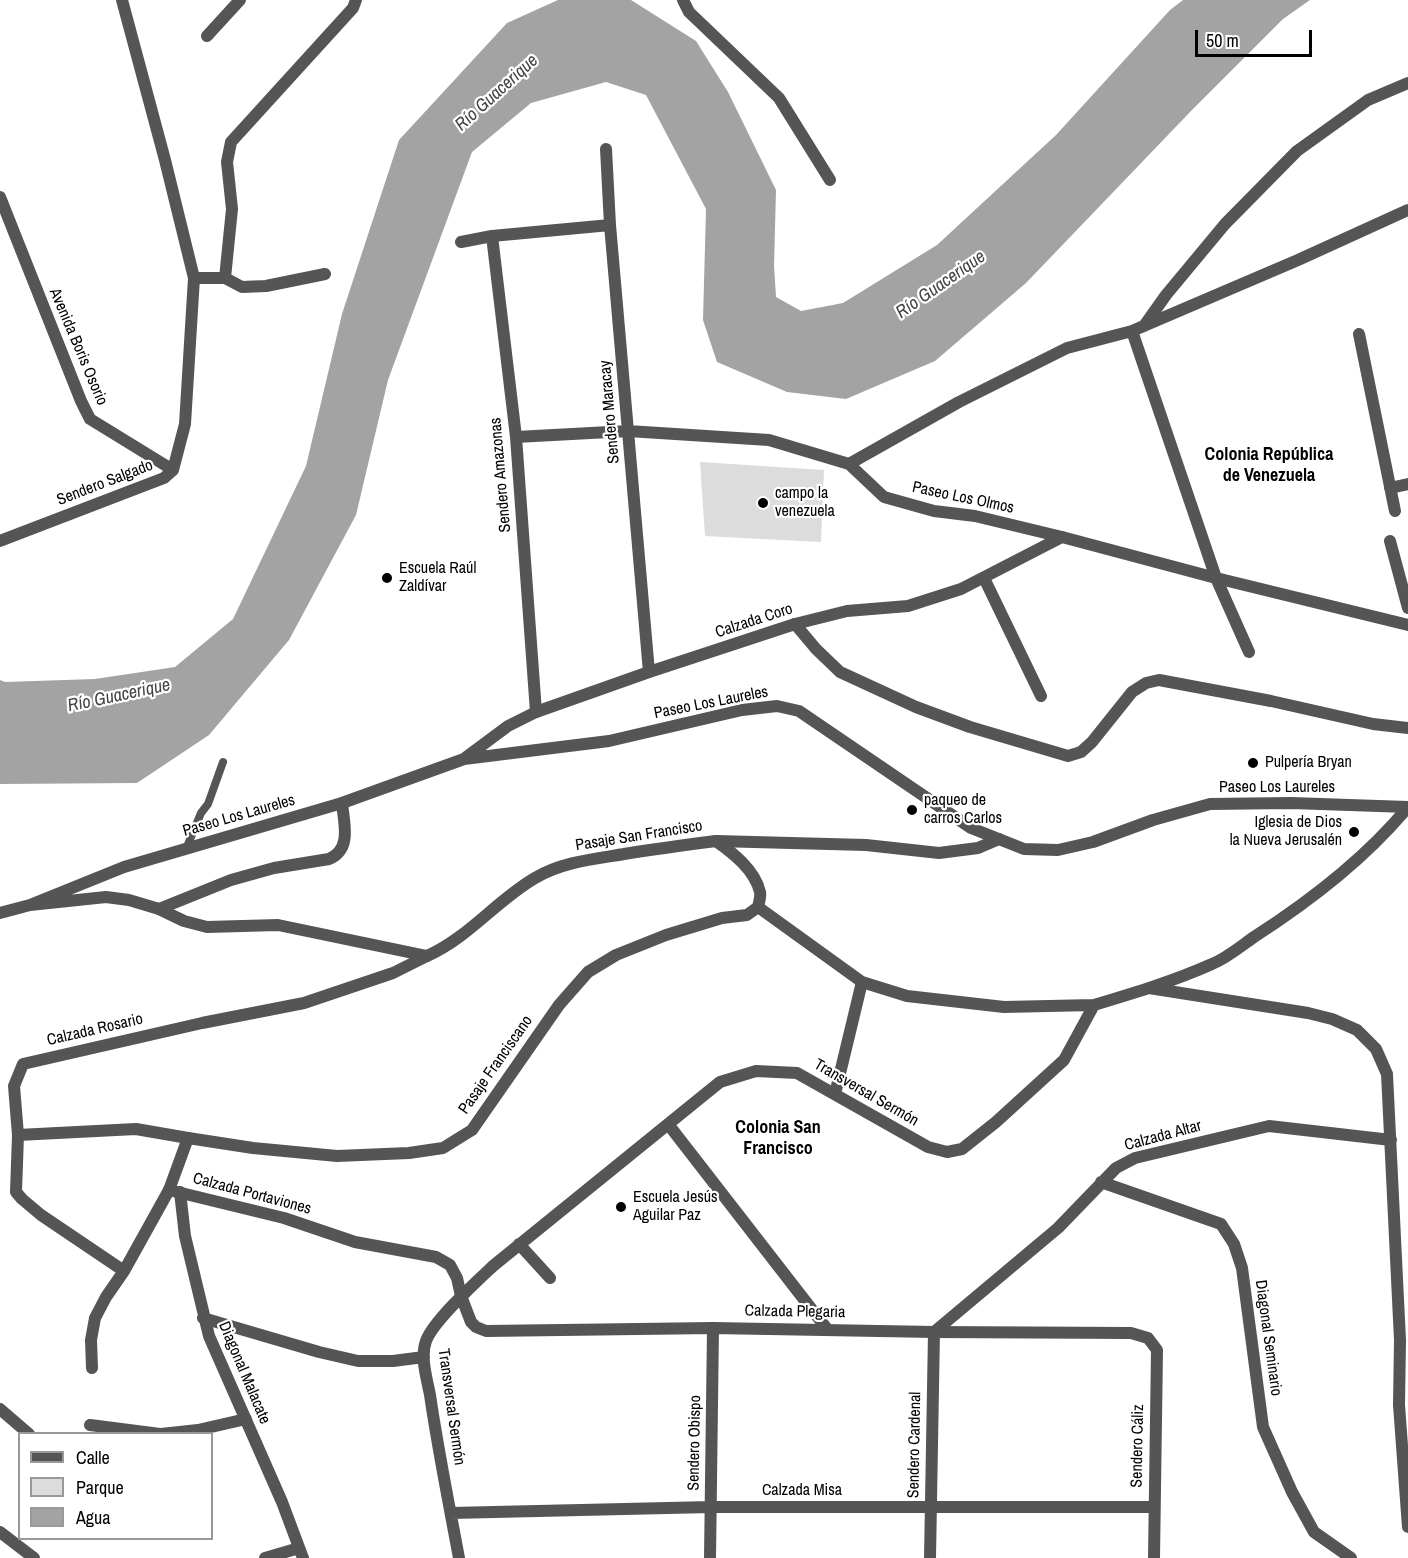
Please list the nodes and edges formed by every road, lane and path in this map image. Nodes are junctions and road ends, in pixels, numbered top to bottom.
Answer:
1 (122, 0) edge
2 (240, 0) edge
3 (356, 0) edge
4 (682, 0) edge
5 (207, 36) dead end
6 (1408, 83) edge
7 (606, 150) dead end
8 (830, 180) dead end
9 (0, 197) edge
10 (1408, 210) edge
11 (610, 225) junction
12 (492, 236) junction
13 (461, 242) dead end
14 (325, 274) dead end
15 (194, 278) junction
16 (225, 278) junction
17 (1138, 329) junction
18 (1359, 334) dead end
19 (628, 431) junction
20 (516, 437) junction
21 (849, 464) junction
22 (173, 470) junction
23 (1408, 484) edge
24 (1390, 488) junction
25 (1395, 511) dead end
26 (1062, 537) junction
27 (1390, 541) dead end
28 (0, 542) edge
29 (984, 578) junction
30 (1216, 578) junction
31 (1408, 608) edge
32 (795, 624) junction
33 (1408, 625) edge
34 (1249, 652) dead end
35 (649, 672) junction
36 (1041, 696) dead end
37 (536, 712) junction
38 (1408, 728) edge
39 (464, 759) junction
40 (223, 762) dead end
41 (342, 803) junction
42 (1408, 807) edge
43 (999, 839) junction
44 (716, 841) junction
45 (186, 849) junction
46 (30, 905) junction
47 (758, 907) junction
48 (159, 909) junction
49 (0, 914) edge
50 (427, 956) junction
51 (862, 982) junction
52 (1149, 988) junction
53 (1094, 1005) junction
54 (835, 1094) junction
55 (668, 1124) junction
56 (18, 1135) junction
57 (188, 1138) junction
58 (1391, 1140) junction
59 (1101, 1182) junction
60 (174, 1191) junction
61 (519, 1244) junction
62 (124, 1271) junction
63 (550, 1278) dead end
64 (461, 1296) junction
65 (203, 1317) junction
66 (713, 1328) junction
67 (827, 1329) junction
68 (934, 1332) junction
69 (1148, 1338) joint
70 (1406, 1343) edge
71 (424, 1357) junction
72 (92, 1368) dead end
73 (0, 1409) edge
74 (246, 1419) junction
75 (90, 1425) dead end
76 (26, 1432) edge
77 (145, 1432) edge
78 (180, 1432) edge
79 (711, 1507) junction
80 (1154, 1507) junction
81 (931, 1508) junction
82 (451, 1513) junction
83 (1408, 1527) edge
84 (0, 1532) edge
85 (301, 1553) edge
86 (34, 1558) edge
87 (265, 1558) edge
88 (459, 1558) edge
89 (710, 1558) edge
90 (930, 1558) edge
91 (1154, 1558) edge
92 (1351, 1558) edge

1 - 15 street, Sendero Salgado
2 - 5 street
3 - 16 street
4 - 8 street
6 - 17 street
7 - 11 street, Sendero Maracay
9 - 22 street, Avenida Boris Osorio
10 - 17 street
11 - 12 street
11 - 19 street, Sendero Maracay
12 - 13 street
12 - 20 street, Sendero Amazonas
14 - 16 street
15 - 16 street
15 - 22 street, Sendero Salgado
17 - 21 street
17 - 30 street
18 - 24 street
19 - 20 street, Paseo Los Olmos
19 - 21 street, Paseo Los Olmos
19 - 35 street, Sendero Maracay
20 - 37 street, Sendero Amazonas
21 - 26 street, Paseo Los Olmos
22 - 28 street, Sendero Salgado
23 - 24 street
24 - 25 street
26 - 29 street, Calzada Coro
26 - 30 street, Paseo Los Olmos
27 - 31 street
29 - 32 street, Calzada Coro
29 - 36 street
30 - 33 street, Paseo Los Olmos
30 - 34 street
32 - 35 street, Calzada Coro
32 - 38 street
35 - 37 street, Calzada Coro
37 - 39 street, Calzada Coro
39 - 41 street, Paseo Los Laureles
39 - 43 street, Paseo Los Laureles
40 - 45 lane
41 - 45 street, Paseo Los Laureles
41 - 48 street
42 - 43 street, Paseo Los Laureles
42 - 52 street
43 - 44 street, Pasaje San Francisco
44 - 47 street
44 - 50 street, Pasaje San Francisco
45 - 46 street, Paseo Los Laureles
46 - 48 street
46 - 49 street, Paseo Los Laureles
47 - 51 street
47 - 57 street, Pasaje Franciscano
48 - 50 street
50 - 56 street, Calzada Rosario
51 - 53 street
51 - 54 street
52 - 53 street
52 - 58 street
53 - 54 street, Transversal Sermón
54 - 55 street, Transversal Sermón
55 - 61 street, Transversal Sermón
55 - 67 street
56 - 57 street, Pasaje Franciscano
56 - 62 street, Calzada Rosario
57 - 60 street, Diagonal Malacate
58 - 59 street, Calzada Altar
58 - 70 street
59 - 68 street, Calzada Altar
59 - 92 street, Diagonal Seminario
60 - 62 street, Calzada Portaviones
60 - 64 street, Calzada Portaviones
60 - 65 street, Diagonal Malacate
61 - 63 street
61 - 64 street, Transversal Sermón
62 - 72 street, Calzada Portaviones
64 - 66 street, Calzada Plegaria
64 - 71 street, Transversal Sermón
65 - 71 street
65 - 74 street, Diagonal Malacate
66 - 67 street, Calzada Plegaria
66 - 79 street, Sendero Obispo
67 - 68 street, Calzada Plegaria
68 - 69 street, Calzada Plegaria
68 - 81 street, Sendero Cardenal
69 - 80 street, Sendero Cáliz
70 - 83 street
71 - 82 street, Transversal Sermón
73 - 76 street
74 - 78 street
74 - 85 street, Diagonal Malacate
75 - 77 street
79 - 81 street, Calzada Misa
79 - 82 street, Calzada Misa
79 - 89 street, Sendero Obispo
80 - 81 street, Calzada Misa
80 - 91 street, Sendero Cáliz
81 - 90 street, Sendero Cardenal
82 - 88 street, Transversal Sermón
84 - 86 street
85 - 87 street

